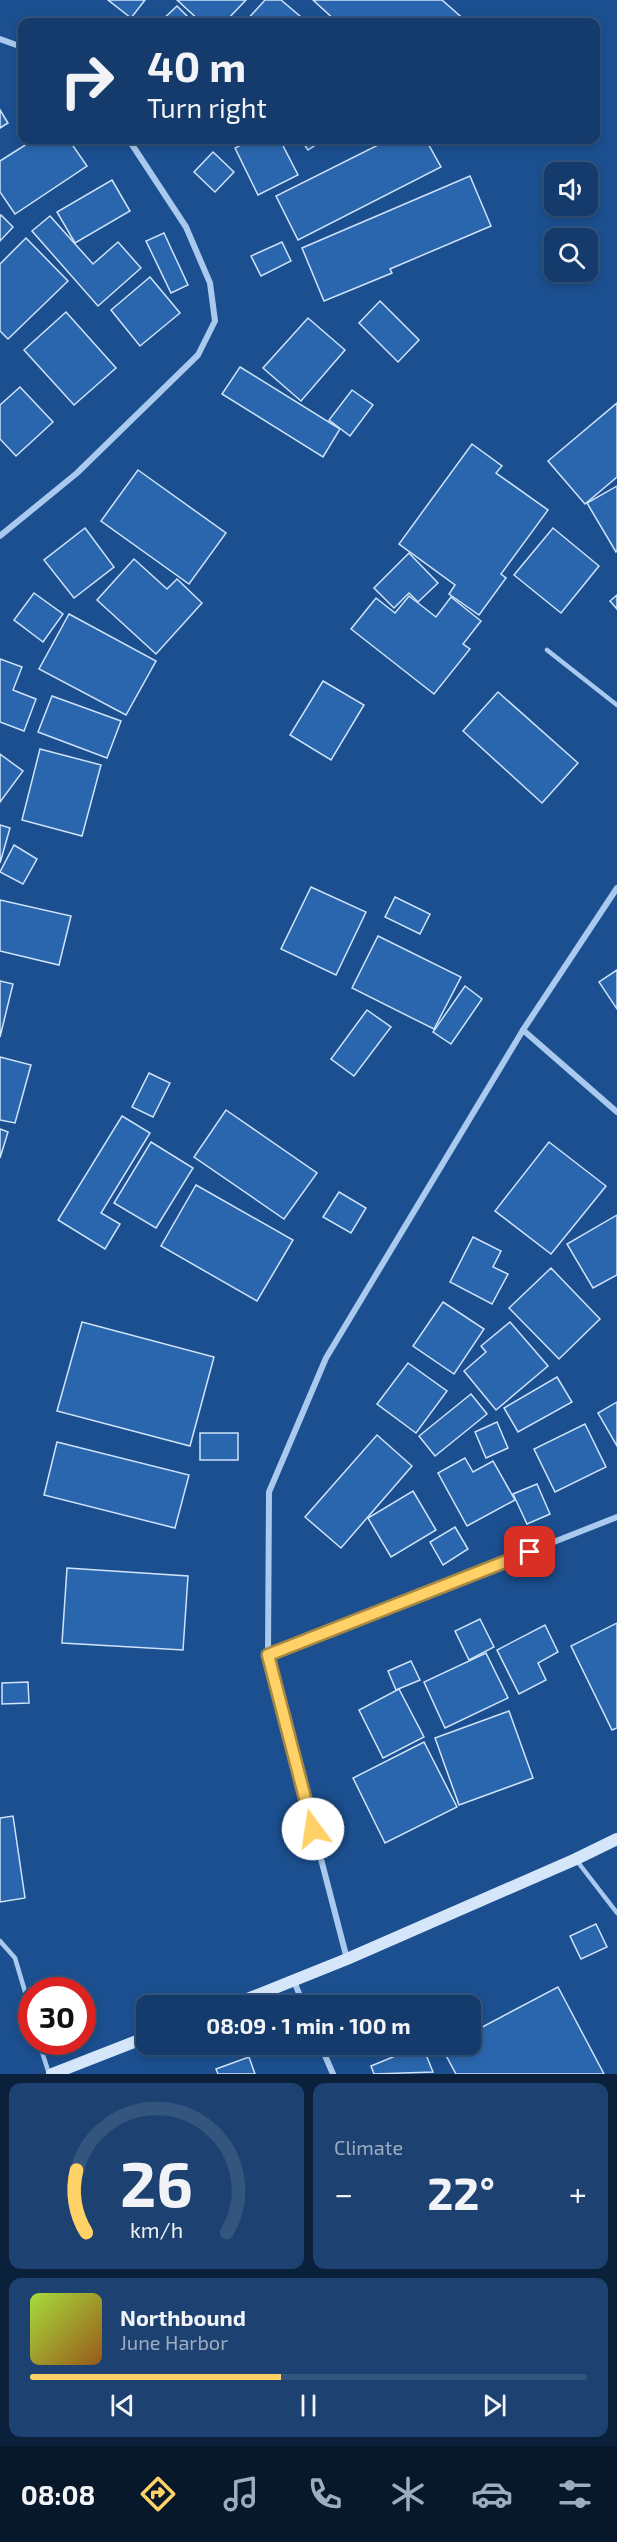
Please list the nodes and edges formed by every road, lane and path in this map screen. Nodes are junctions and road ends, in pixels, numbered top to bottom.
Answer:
1 (0, 39) edge
2 (18, 46) edge
3 (132, 144) edge
4 (0, 536) edge
5 (547, 650) dead end
6 (617, 705) edge
7 (617, 888) edge
8 (524, 1030) junction
9 (617, 1112) edge
10 (617, 1517) edge
11 (268, 1655) junction
12 (617, 1839) edge
13 (576, 1859) junction
14 (617, 1913) edge
15 (0, 1941) edge
16 (347, 1959) junction
17 (21, 1977) edge
18 (294, 1981) junction
19 (258, 1995) edge
20 (300, 1995) edge
21 (136, 2041) edge
22 (43, 2055) edge
23 (325, 2055) edge
24 (50, 2074) edge
25 (333, 2074) edge

1 - 2 street
3 - 4 street
5 - 6 lane
7 - 8 street
8 - 9 street
8 - 11 street
10 - 11 street
11 - 16 street
12 - 13 main road
13 - 14 lane
13 - 16 main road
15 - 17 lane
16 - 18 main road
18 - 19 main road
18 - 20 street
21 - 24 main road
22 - 24 lane
23 - 25 street

